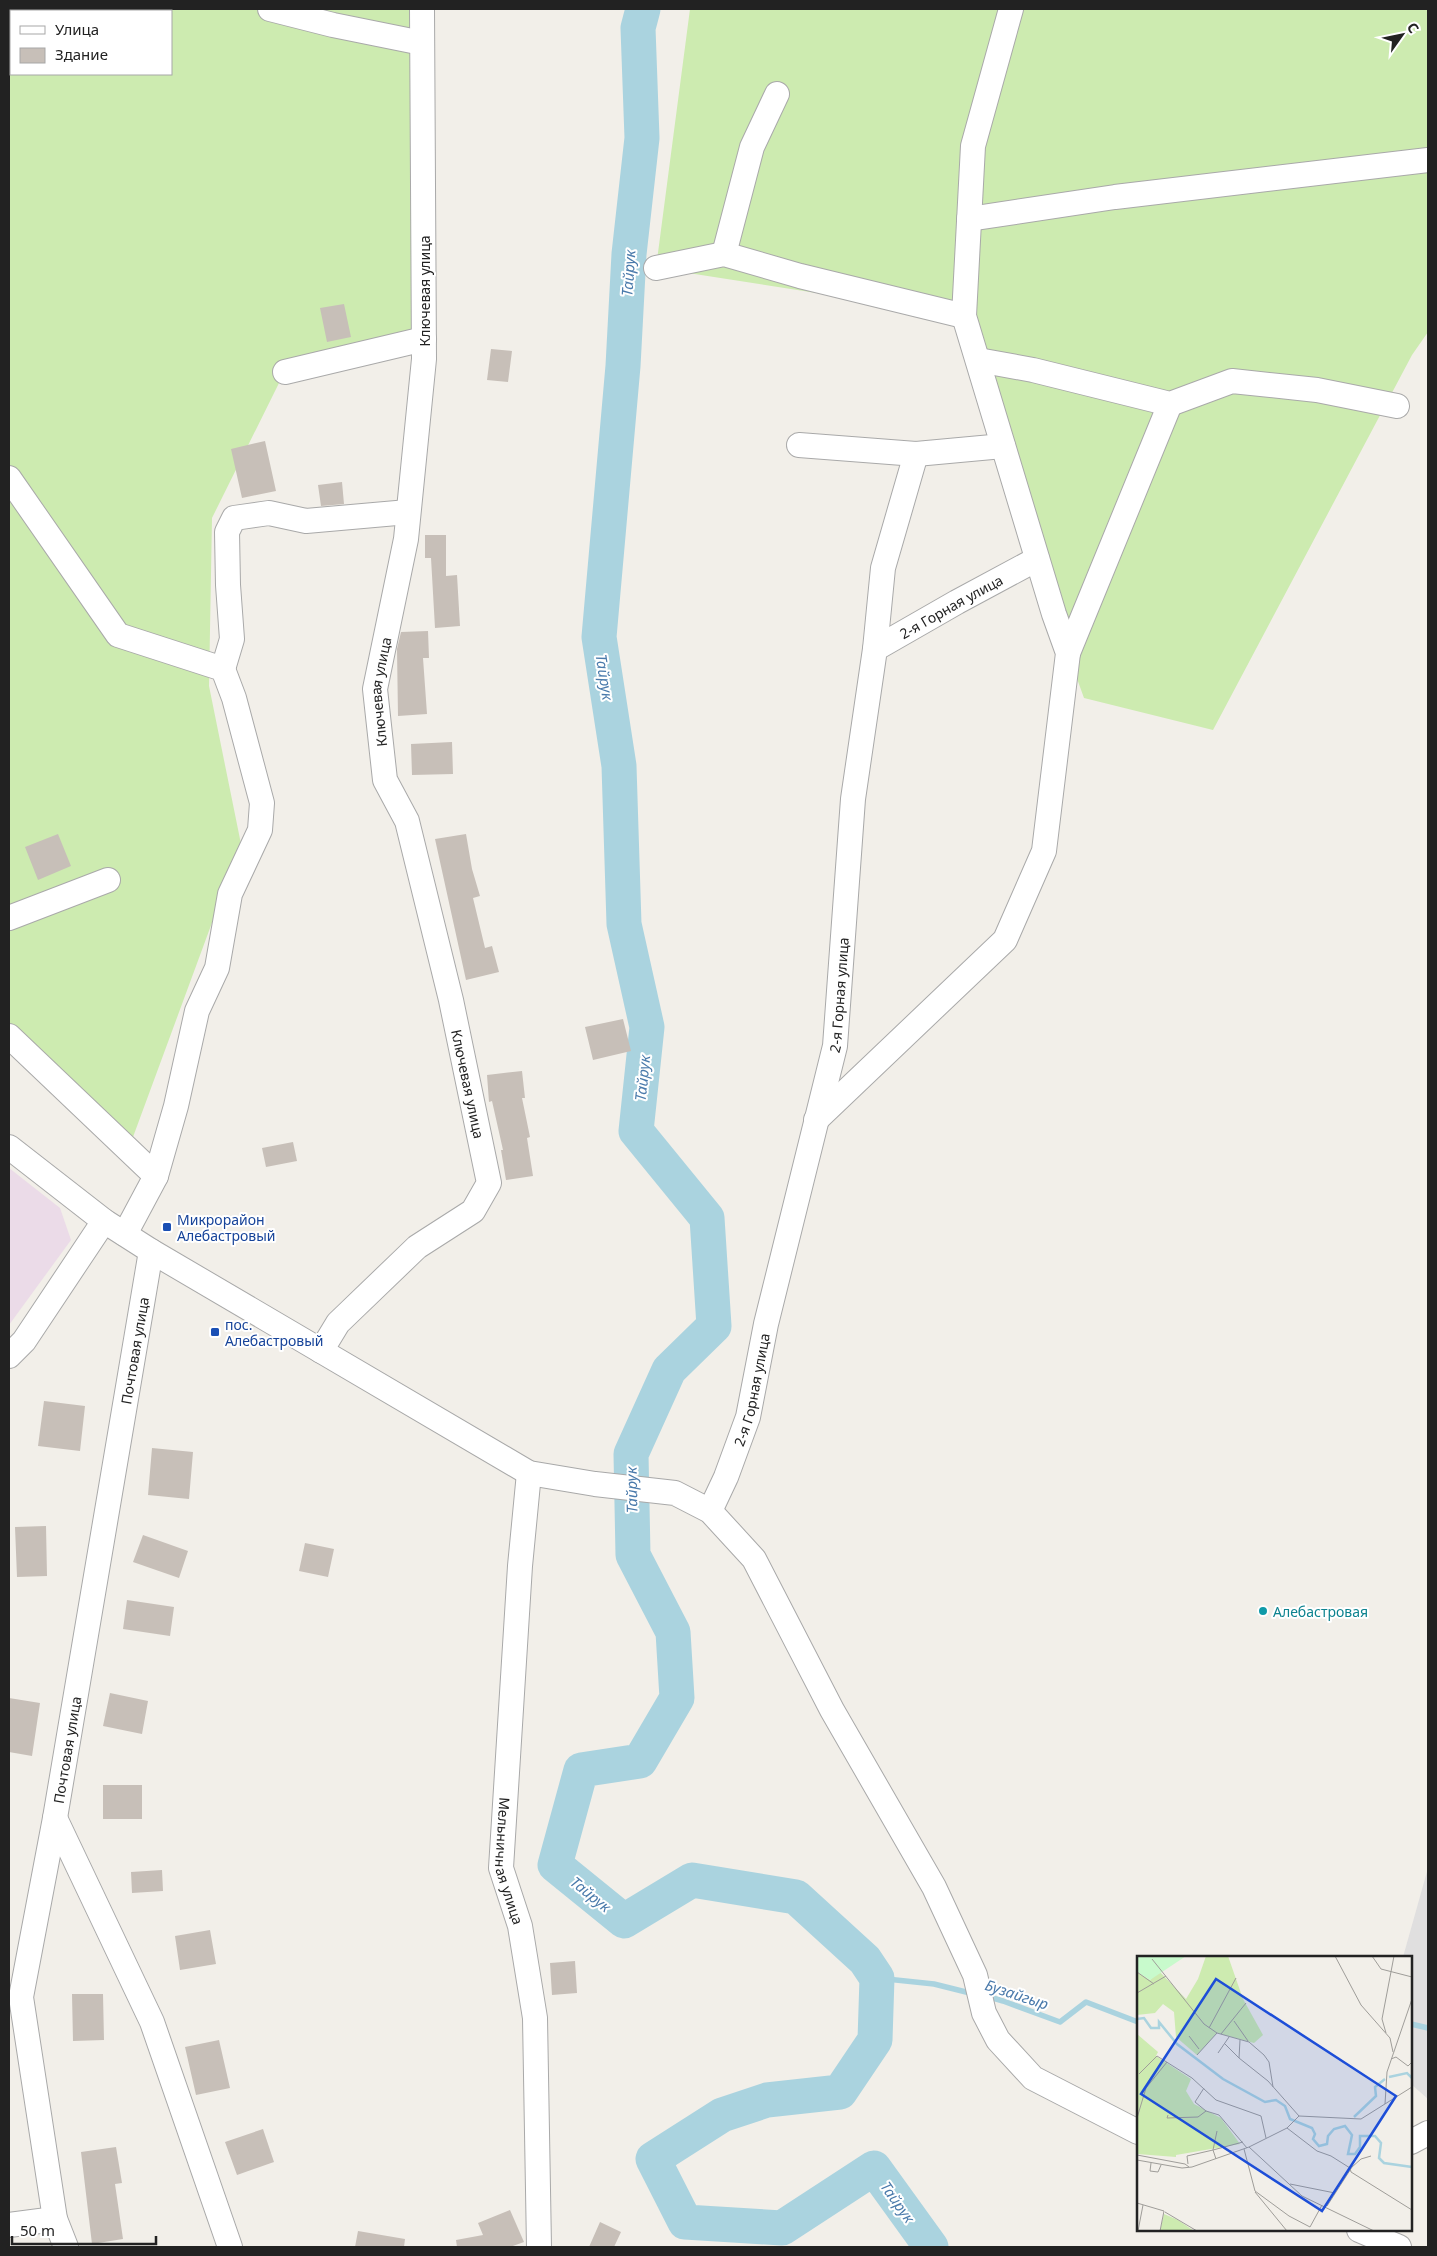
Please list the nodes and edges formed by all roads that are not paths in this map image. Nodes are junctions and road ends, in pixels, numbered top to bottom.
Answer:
1 (270, 9) edge
2 (422, 9) edge
3 (1011, 9) edge
4 (422, 43) junction
5 (777, 94) dead end
6 (1428, 160) edge
7 (969, 219) junction
8 (724, 254) junction
9 (656, 268) dead end
10 (964, 316) junction
11 (424, 339) junction
12 (978, 360) junction
13 (285, 372) dead end
14 (1170, 404) junction
15 (1397, 406) dead end
16 (799, 445) dead end
17 (1003, 446) junction
18 (916, 454) junction
19 (9, 478) edge
20 (408, 512) junction
21 (1037, 559) junction
22 (875, 650) junction
23 (1068, 653) junction
24 (223, 669) junction
25 (108, 880) dead end
26 (9, 918) edge
27 (9, 1036) edge
28 (816, 1120) junction
29 (9, 1147) edge
30 (156, 1176) junction
31 (104, 1220) junction
32 (125, 1234) junction
33 (151, 1251) junction
34 (321, 1351) junction
35 (9, 1356) edge
36 (529, 1473) junction
37 (710, 1511) junction
38 (55, 1818) junction
39 (1137, 2131) edge
40 (1428, 2133) edge
41 (1412, 2141) edge
42 (55, 2219) junction
43 (9, 2225) edge
44 (1361, 2231) edge
45 (66, 2247) edge
46 (230, 2247) edge
47 (539, 2247) edge
48 (1399, 2247) edge

1 - 4 street
2 - 4 street, Ключевая улица
3 - 7 street
4 - 11 street, Ключевая улица
5 - 8 street
6 - 7 street
7 - 10 street
8 - 9 street
8 - 10 street
10 - 12 street
11 - 13 street
11 - 20 street, Ключевая улица
12 - 14 street
12 - 17 street
14 - 15 street
14 - 23 street
16 - 18 street
17 - 18 street
17 - 21 street
18 - 22 street
19 - 24 street
20 - 24 street
20 - 34 street, Ключевая улица
21 - 22 street, 2-я Горная улица
21 - 23 street
22 - 28 street, 2-я Горная улица
23 - 28 street
24 - 30 street
25 - 26 street
27 - 30 street
28 - 37 street, 2-я Горная улица
29 - 31 street
30 - 32 street
31 - 32 street
31 - 35 street
32 - 33 street
33 - 34 street
33 - 38 street, Почтовая улица
34 - 36 street
36 - 37 street
36 - 47 street, Мельничная улица
37 - 39 street
38 - 42 street, Почтовая улица
38 - 46 street
40 - 41 street
42 - 43 street
42 - 45 street, Почтовая улица
44 - 48 street

